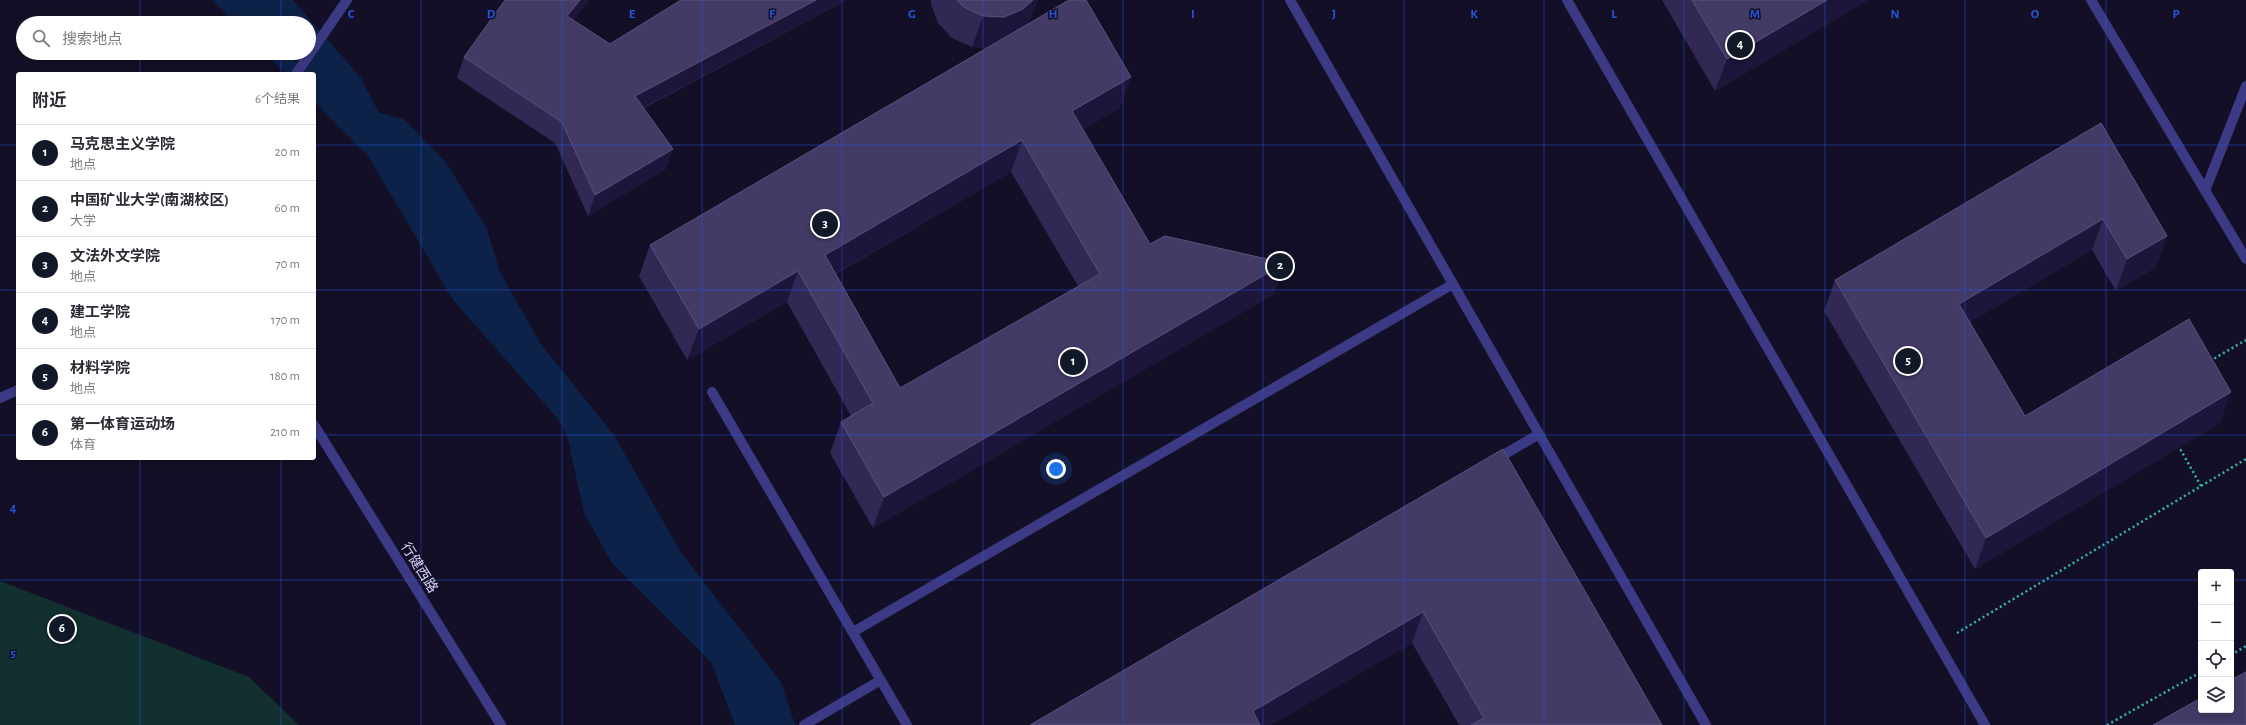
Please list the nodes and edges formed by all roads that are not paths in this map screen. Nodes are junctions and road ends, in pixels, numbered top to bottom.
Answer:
1 (347, 0) edge
2 (1290, 0) edge
3 (1567, 0) edge
4 (2091, 0) edge
5 (316, 45) edge
6 (306, 60) edge
7 (297, 72) edge
8 (2246, 86) edge
9 (2205, 191) junction
10 (2246, 259) edge
11 (1453, 284) junction
12 (16, 391) edge
13 (712, 392) dead end
14 (0, 398) edge
15 (316, 428) edge
16 (1539, 434) junction
17 (1484, 466) edge
18 (853, 632) junction
19 (881, 680) junction
20 (501, 725) edge
21 (804, 725) edge
22 (907, 725) edge
23 (1706, 725) edge
24 (1985, 725) edge

1 - 5 street
2 - 11 street
3 - 24 street
4 - 9 street
6 - 7 street
8 - 9 street
9 - 10 street
11 - 16 street
11 - 18 street
12 - 14 street
13 - 18 street
15 - 20 street, 行健西路
16 - 17 street
16 - 23 street
18 - 19 street
19 - 21 street
19 - 22 street

